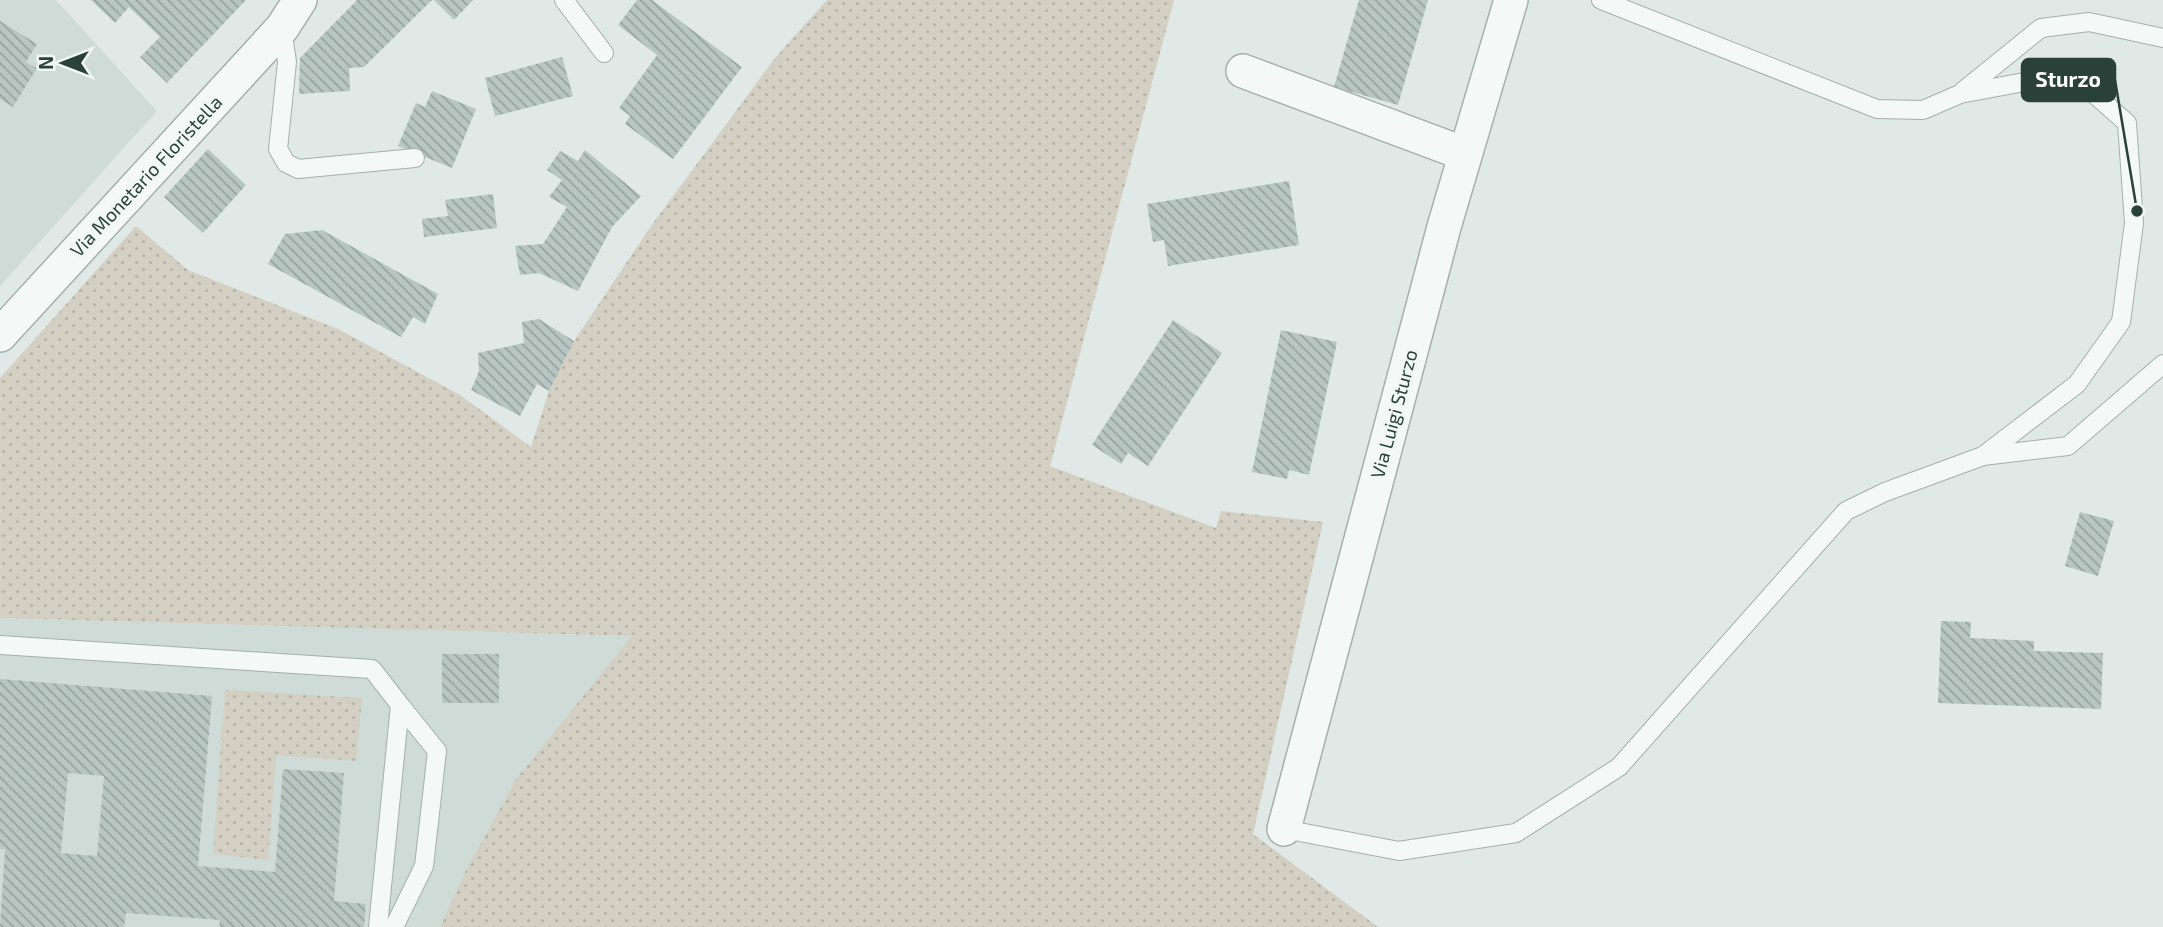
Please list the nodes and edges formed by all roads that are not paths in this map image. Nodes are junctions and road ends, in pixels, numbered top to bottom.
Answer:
1 (564, 0) edge
2 (1511, 0) edge
3 (1601, 0) edge
4 (298, 11) edge
5 (2163, 38) edge
6 (604, 53) dead end
7 (1243, 71) dead end
8 (1960, 94) junction
9 (1465, 154) junction
10 (415, 158) dead end
11 (0, 335) edge
12 (2163, 364) edge
13 (1983, 456) junction
14 (0, 645) edge
15 (400, 705) junction
16 (1284, 829) joint
17 (378, 927) edge
18 (394, 927) edge

1 - 6 lane
2 - 9 street, Via Luigi Sturzo
3 - 8 lane
4 - 10 lane
4 - 11 street, Via Monetario Floristella
5 - 8 lane
7 - 9 street
8 - 13 lane
9 - 16 street, Via Luigi Sturzo
12 - 13 lane
13 - 16 lane
14 - 15 lane
15 - 17 lane
15 - 18 lane

